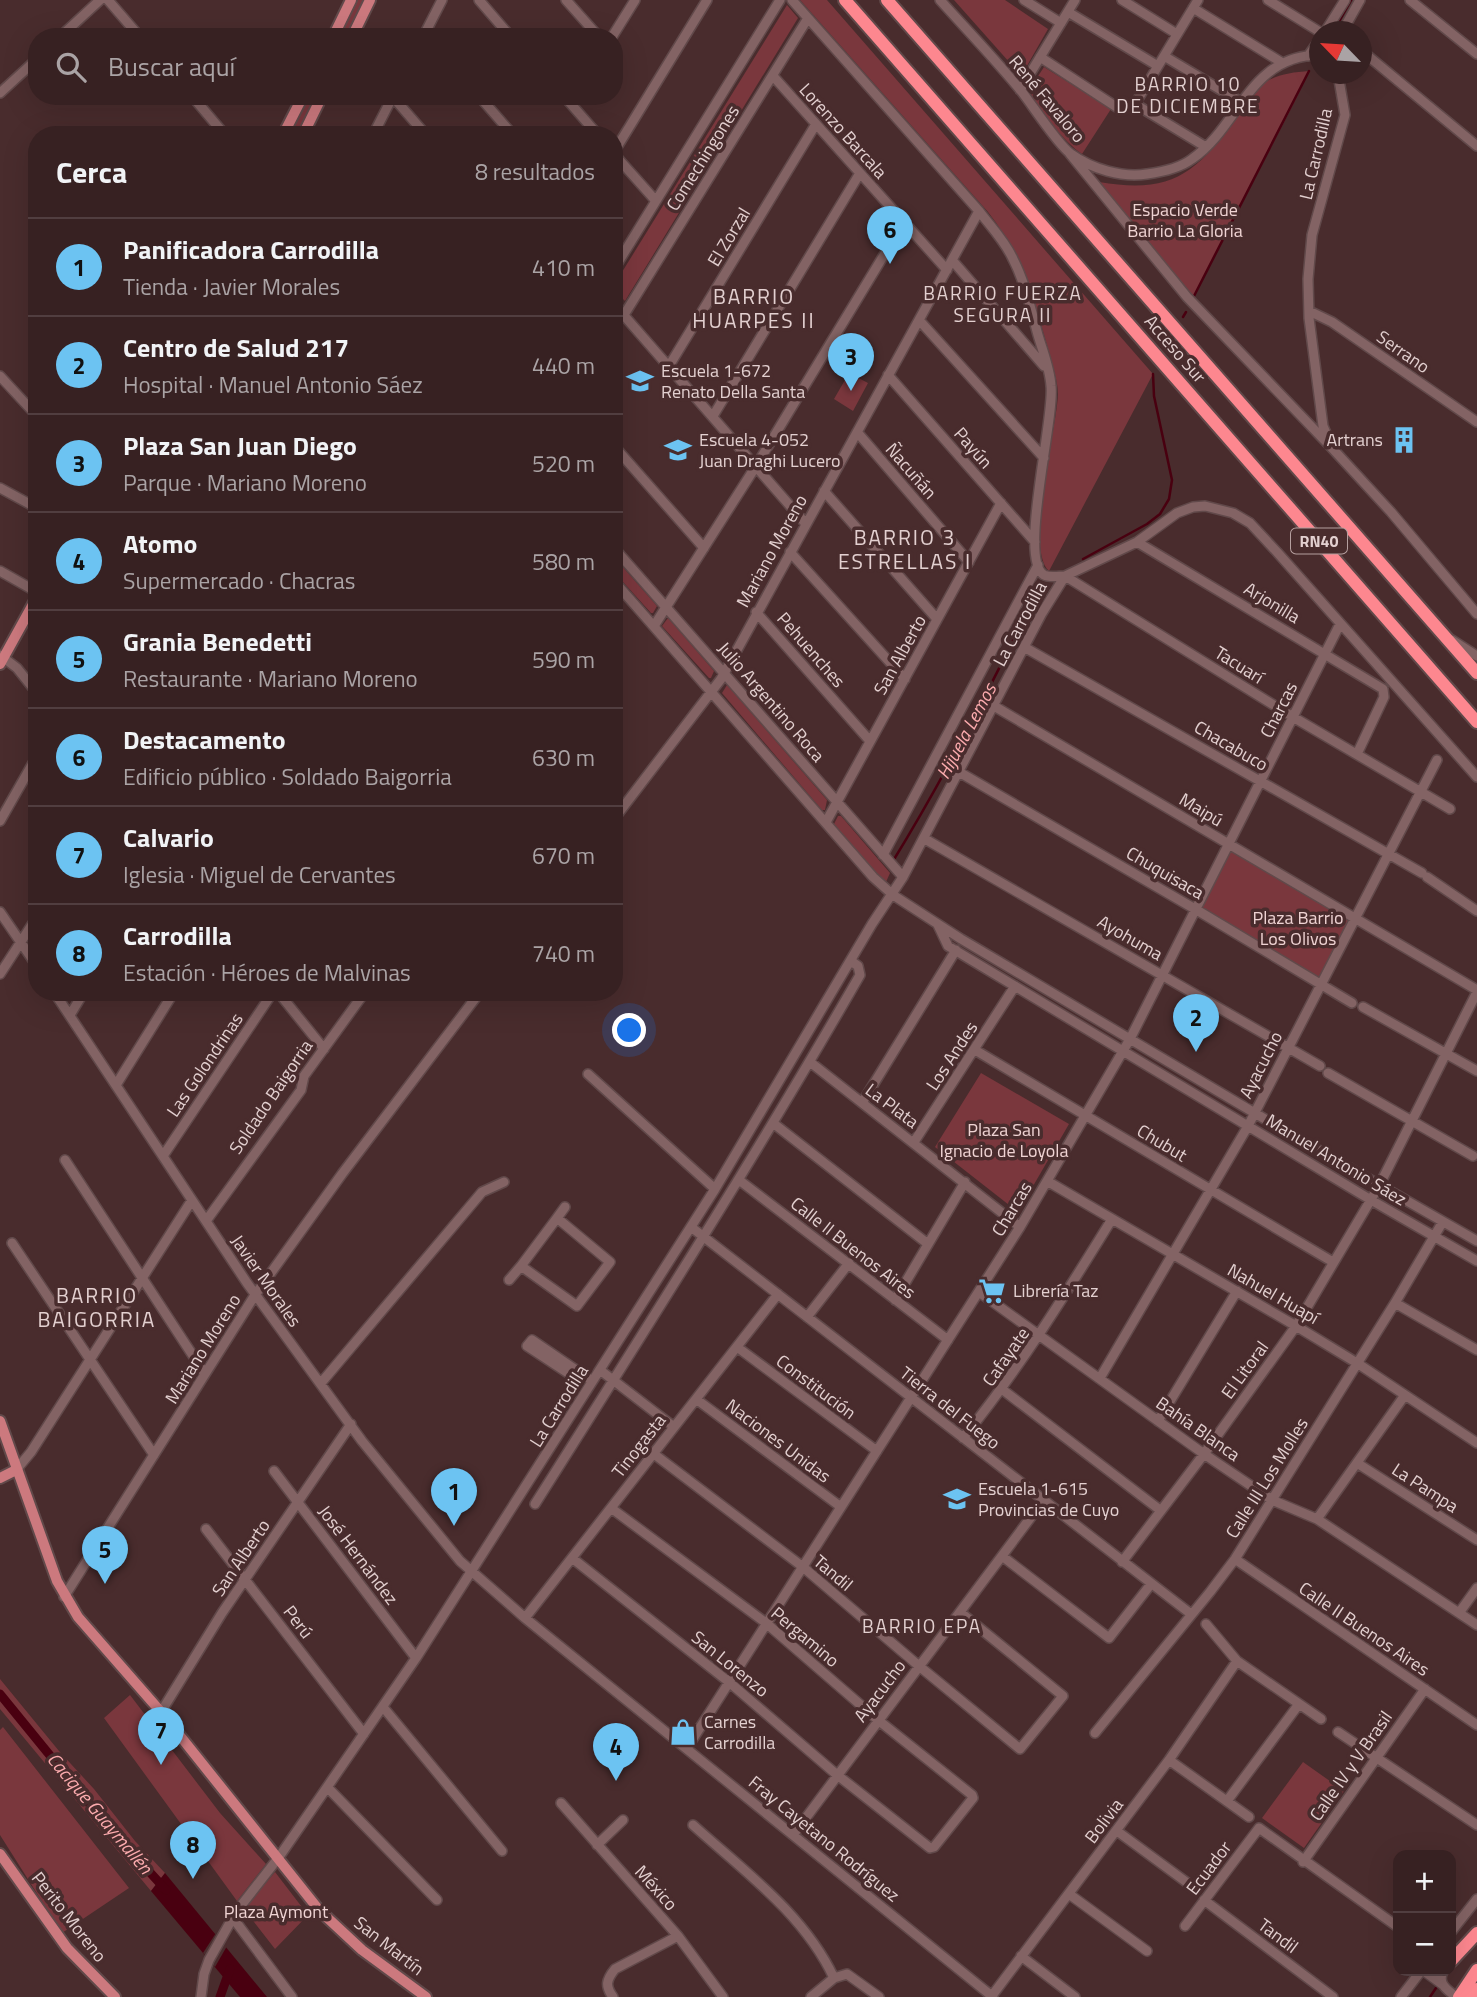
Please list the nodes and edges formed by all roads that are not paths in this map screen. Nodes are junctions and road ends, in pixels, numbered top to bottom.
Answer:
1 (100, 0) edge
2 (108, 0) edge
3 (351, 0) edge
4 (370, 0) edge
5 (442, 0) edge
6 (479, 0) edge
7 (566, 0) edge
8 (635, 0) edge
9 (707, 0) edge
10 (780, 0) edge
11 (792, 0) edge
12 (836, 0) edge
13 (845, 0) edge
14 (889, 0) edge
15 (940, 0) edge
16 (1024, 0) edge
17 (1075, 0) edge
18 (1122, 0) edge
19 (1268, 0) edge
20 (1345, 0) edge
21 (1360, 0) edge
22 (1410, 0) edge
23 (1196, 2) edge
24 (1068, 12) junction
25 (808, 18) junction
26 (1330, 21) edge
27 (1348, 21) edge
28 (1061, 23) junction
29 (1309, 24) edge
30 (70, 28) edge
31 (132, 28) edge
32 (337, 28) edge
33 (356, 28) edge
34 (429, 28) edge
35 (503, 28) edge
36 (591, 28) edge
37 (618, 28) edge
38 (1177, 34) junction
39 (1477, 54) edge
40 (1164, 56) junction
41 (1309, 56) edge
42 (1040, 57) junction
43 (1372, 59) edge
44 (1281, 62) junction
45 (1158, 66) junction
46 (28, 67) edge
47 (773, 76) junction
48 (1340, 84) edge
49 (1020, 90) junction
50 (0, 93) edge
51 (1241, 102) junction
52 (1135, 104) junction
53 (199, 105) edge
54 (298, 105) edge
55 (318, 105) edge
56 (389, 105) edge
57 (400, 105) edge
58 (487, 105) edge
59 (575, 105) edge
60 (816, 124) junction
61 (217, 126) edge
62 (288, 126) edge
63 (307, 126) edge
64 (378, 126) edge
65 (418, 126) edge
66 (505, 126) edge
67 (591, 126) edge
68 (623, 138) edge
69 (1477, 146) edge
70 (1206, 147) junction
71 (1070, 154) junction
72 (623, 163) edge
73 (860, 173) junction
74 (656, 201) junction
75 (979, 212) junction
76 (904, 222) junction
77 (1043, 225) junction
78 (623, 255) edge
79 (952, 261) junction
80 (947, 270) junction
81 (1309, 312) junction
82 (624, 315) joint
83 (919, 320) junction
84 (669, 366) junction
85 (1048, 370) junction
86 (888, 375) junction
87 (0, 376) edge
88 (28, 402) edge
89 (713, 416) junction
90 (1477, 422) edge
91 (856, 432) junction
92 (1332, 448) junction
93 (623, 456) edge
94 (1044, 458) junction
95 (756, 466) junction
96 (0, 488) edge
97 (824, 491) junction
98 (28, 503) edge
99 (1001, 503) junction
100 (806, 524) junction
101 (1035, 542) junction
102 (1137, 542) junction
103 (704, 548) junction
104 (790, 552) junction
105 (623, 558) edge
106 (969, 562) junction
107 (1038, 565) junction
108 (0, 571) edge
109 (1065, 576) junction
110 (28, 587) edge
111 (623, 591) edge
112 (666, 608) junction
113 (28, 612) edge
114 (756, 612) junction
115 (1477, 614) edge
116 (937, 619) junction
117 (1340, 624) junction
118 (654, 626) junction
119 (1442, 634) junction
120 (1024, 647) junction
121 (1326, 653) junction
122 (1477, 656) edge
123 (1, 659) edge
124 (723, 671) junction
125 (1477, 673) edge
126 (905, 679) junction
127 (28, 682) edge
128 (712, 692) junction
129 (994, 706) junction
130 (1293, 717) junction
131 (1477, 722) edge
132 (870, 741) junction
133 (1357, 754) junction
134 (1437, 760) dead end
135 (28, 772) edge
136 (959, 772) junction
137 (1477, 777) edge
138 (1261, 781) junction
139 (1420, 791) junction
140 (837, 802) junction
141 (623, 807) edge
142 (1450, 809) dead end
143 (0, 821) edge
144 (826, 822) junction
145 (925, 839) junction
146 (1229, 844) junction
147 (1388, 853) junction
148 (883, 855) junction
149 (903, 877) junction
150 (893, 895) junction
151 (1195, 909) junction
152 (1477, 911) edge
153 (0, 912) edge
154 (1354, 918) junction
155 (938, 925) junction
156 (28, 930) edge
157 (20, 942) junction
158 (956, 950) junction
159 (28, 953) edge
160 (851, 961) junction
161 (0, 974) edge
162 (1162, 974) junction
163 (1320, 984) junction
164 (1015, 986) junction
165 (1477, 991) edge
166 (60, 1001) edge
167 (79, 1001) edge
168 (168, 1001) edge
169 (267, 1001) edge
170 (285, 1001) edge
171 (359, 1001) edge
172 (473, 1001) edge
173 (1352, 1003) dead end
174 (1363, 1007) dead end
175 (1473, 1008) edge
176 (70, 1015) junction
177 (1130, 1040) junction
178 (1288, 1047) junction
179 (324, 1049) junction
180 (975, 1050) junction
181 (1124, 1051) junction
182 (1446, 1053) junction
183 (810, 1062) junction
184 (1320, 1066) dead end
185 (1477, 1071) edge
186 (1328, 1073) dead end
187 (589, 1074) dead end
188 (116, 1085) junction
189 (862, 1103) junction
190 (1255, 1113) junction
191 (1085, 1116) junction
192 (1411, 1121) junction
193 (773, 1123) junction
194 (1248, 1126) junction
195 (914, 1142) junction
196 (163, 1156) junction
197 (1473, 1156) dead end
198 (65, 1160) dead end
199 (739, 1180) junction
200 (1047, 1181) junction
201 (504, 1182) dead end
202 (964, 1182) junction
203 (1379, 1186) junction
204 (715, 1189) junction
205 (1210, 1190) junction
206 (192, 1200) junction
207 (1371, 1200) junction
208 (565, 1208) dead end
209 (556, 1219) junction
210 (1112, 1219) junction
211 (206, 1221) junction
212 (1442, 1223) junction
213 (691, 1227) junction
214 (1020, 1227) junction
215 (704, 1236) junction
216 (1434, 1236) junction
217 (1477, 1241) edge
218 (12, 1243) dead end
219 (928, 1244) junction
220 (1172, 1253) junction
221 (1477, 1261) edge
222 (1333, 1262) junction
223 (849, 1263) junction
224 (521, 1266) junction
225 (142, 1278) junction
226 (509, 1280) dead end
227 (1237, 1291) junction
228 (979, 1292) junction
229 (778, 1294) junction
230 (255, 1295) junction
231 (895, 1300) junction
232 (1395, 1303) junction
233 (807, 1317) junction
234 (1296, 1326) junction
235 (1041, 1336) junction
236 (948, 1340) junction
237 (737, 1347) junction
238 (1477, 1350) edge
239 (90, 1360) junction
240 (1357, 1363) junction
241 (575, 1369) junction
242 (600, 1370) junction
243 (205, 1374) junction
244 (1100, 1378) junction
245 (614, 1380) junction
246 (592, 1381) junction
247 (321, 1383) junction
248 (1003, 1390) junction
249 (1405, 1395) junction
250 (911, 1398) junction
251 (696, 1399) junction
252 (1158, 1421) junction
253 (0, 1422) edge
254 (351, 1424) junction
255 (674, 1427) junction
256 (963, 1438) junction
257 (1477, 1443) edge
258 (877, 1451) junction
259 (654, 1454) junction
260 (1204, 1454) junction
261 (154, 1455) junction
262 (1357, 1463) junction
263 (16, 1471) junction
264 (274, 1471) dead end
265 (0, 1478) edge
266 (1272, 1500) junction
267 (1043, 1501) junction
268 (298, 1502) junction
269 (535, 1504) dead end
270 (841, 1507) junction
271 (611, 1508) junction
272 (1160, 1510) junction
273 (1317, 1519) junction
274 (206, 1529) dead end
275 (1477, 1540) edge
276 (1002, 1556) junction
277 (572, 1558) junction
278 (1235, 1559) junction
279 (1122, 1562) junction
280 (803, 1567) junction
281 (472, 1573) junction
282 (245, 1579) junction
283 (1151, 1584) junction
284 (1477, 1588) edge
285 (64, 1597) junction
286 (960, 1612) junction
287 (1459, 1613) junction
288 (1191, 1614) junction
289 (525, 1618) junction
290 (766, 1623) junction
291 (1206, 1624) dead end
292 (1477, 1625) edge
293 (416, 1658) junction
294 (1237, 1661) junction
295 (919, 1666) junction
296 (729, 1682) junction
297 (1425, 1689) junction
298 (1299, 1704) junction
299 (383, 1707) junction
300 (161, 1712) junction
301 (1321, 1719) dead end
302 (877, 1720) junction
303 (1477, 1724) edge
304 (1338, 1732) dead end
305 (1095, 1733) dead end
306 (364, 1734) junction
307 (687, 1748) junction
308 (1377, 1757) junction
309 (1170, 1760) junction
310 (836, 1774) junction
311 (328, 1787) junction
312 (1227, 1801) junction
313 (561, 1803) dead end
314 (1249, 1817) dead end
315 (623, 1820) dead end
316 (693, 1825) dead end
317 (1477, 1825) edge
318 (1117, 1831) junction
319 (793, 1835) junction
320 (597, 1845) junction
321 (932, 1848) joint
322 (502, 1851) dead end
323 (0, 1854) edge
324 (278, 1857) junction
325 (1303, 1862) junction
326 (1193, 1887) dead end
327 (1069, 1894) junction
328 (1477, 1899) edge
329 (437, 1900) dead end
330 (1204, 1900) junction
331 (233, 1918) junction
332 (1393, 1924) edge
333 (1185, 1926) dead end
334 (1456, 1926) edge
335 (1477, 1933) edge
336 (678, 1936) junction
337 (1147, 1951) dead end
338 (1021, 1956) junction
339 (1456, 1956) edge
340 (1477, 1970) edge
341 (1418, 1976) edge
342 (1430, 1976) edge
343 (1441, 1976) edge
344 (834, 1978) junction
345 (1443, 1985) junction
346 (1477, 1989) edge
347 (115, 1997) edge
348 (201, 1997) edge
349 (292, 1997) edge
350 (426, 1997) edge
351 (613, 1997) edge
352 (723, 1997) edge
353 (811, 1997) edge
354 (879, 1997) edge
355 (992, 1997) edge
356 (1075, 1997) edge
357 (1334, 1997) edge
358 (1401, 1997) edge
359 (1458, 1997) edge
360 (1472, 1997) edge

1 - 30 street
2 - 31 street
3 - 32 main road
4 - 33 main road
5 - 34 street
6 - 35 street
7 - 36 street
8 - 37 street
9 - 68 street
10 - 74 street, Comechingones
11 - 25 street, La Carrodilla
12 - 77 highway
13 - 77 highway, Acceso Sur / RN40
14 - 119 highway, Acceso Sur / RN40
15 - 49 street, René Favaloro
16 - 28 street
17 - 24 street
18 - 38 street
19 - 29 street
20 - 26 street
21 - 27 street
22 - 39 street
23 - 38 street
23 - 44 street
24 - 28 street
24 - 45 street
25 - 47 street, Comechingones
25 - 75 street, La Carrodilla
28 - 42 street
38 - 40 street
40 - 45 street
40 - 51 street
41 - 44 street, René Favaloro
42 - 49 street
42 - 52 street
43 - 69 street
44 - 51 street, René Favaloro
45 - 52 street
46 - 50 street
47 - 60 street, Lorenzo Barcala
47 - 82 street, Comechingones
48 - 81 street, La Carrodilla
49 - 71 street, René Favaloro
51 - 70 street, René Favaloro
52 - 70 street
53 - 61 street
54 - 62 main road
55 - 63 main road
56 - 64 street
57 - 65 street
58 - 66 street
59 - 67 street
60 - 73 street, Lorenzo Barcala
60 - 84 street, El Zorzal
70 - 71 street, René Favaloro
71 - 92 street
72 - 74 street
73 - 76 street, Lorenzo Barcala
73 - 89 street
74 - 78 street, Comechingones
75 - 79 street, Mariano Moreno
75 - 85 street, La Carrodilla
76 - 80 street, Lorenzo Barcala
76 - 95 street
77 - 131 highway, Acceso Sur / RN40
79 - 80 street, Mariano Moreno
79 - 85 street
80 - 83 street, Mariano Moreno
81 - 90 street, Serrano
81 - 92 street, La Carrodilla
82 - 84 street
83 - 86 street, Mariano Moreno
83 - 94 street
84 - 89 street
85 - 94 street, La Carrodilla
86 - 91 street, Mariano Moreno
86 - 99 street, Payún
87 - 88 street
89 - 95 street
91 - 97 street, Mariano Moreno
91 - 106 street, Ñacuñán
92 - 115 street
93 - 103 street
94 - 101 street, La Carrodilla
95 - 100 street
95 - 103 street
96 - 98 street
97 - 100 street, Mariano Moreno
97 - 116 street
99 - 101 street, Payún
99 - 106 street, San Alberto
100 - 104 street, Mariano Moreno
101 - 107 street, La Carrodilla
102 - 109 street, La Carrodilla
102 - 117 street, La Carrodilla
102 - 121 street, Arjonilla
103 - 112 street
104 - 114 street, Mariano Moreno
104 - 126 street
105 - 112 street, Julio Argentino Roca
106 - 116 street, San Alberto
107 - 109 street, La Carrodilla
107 - 148 street, La Carrodilla
108 - 110 street
109 - 120 street, La Carrodilla
109 - 130 street, Tacuarí
111 - 118 street
112 - 118 street
112 - 124 street, Julio Argentino Roca
113 - 123 main road
114 - 124 street, Mariano Moreno
114 - 132 street, Pehuenches
116 - 126 street, San Alberto
117 - 121 street, Charcas
117 - 137 street
118 - 128 street
119 - 122 street
119 - 125 highway, Acceso Sur / RN40
120 - 129 street, La Carrodilla
120 - 138 street, Chacabuco
121 - 130 street, Charcas
121 - 133 street, Arjonilla
123 - 127 street
124 - 128 street, Mariano Moreno
124 - 140 street, Julio Argentino Roca
126 - 132 street, San Alberto
128 - 141 street, Mariano Moreno
128 - 144 street
129 - 136 street, La Carrodilla
129 - 146 street, Maipú
130 - 133 street, Tacuarí
130 - 138 street, Charcas
132 - 140 street, San Alberto
133 - 139 street, Tacuarí
134 - 139 street, Ayacucho
135 - 143 street
136 - 145 street, La Carrodilla
136 - 151 street, Chuquisaca
138 - 146 street, Charcas
138 - 147 street, Chacabuco
139 - 142 street, Tacuarí
139 - 147 street, Ayacucho
140 - 144 street, San Alberto
140 - 148 street, Julio Argentino Roca
144 - 150 street
145 - 149 street, La Carrodilla
145 - 162 street, Ayohuma
146 - 151 street, Charcas
146 - 154 street, Maipú
147 - 152 street, Chacabuco
147 - 154 street, Ayacucho
148 - 149 street, Julio Argentino Roca
149 - 150 street, La Carrodilla
150 - 155 street, Manuel Antonio Sáez
150 - 160 street, La Carrodilla
151 - 162 street, Charcas
151 - 163 street, Chuquisaca
153 - 157 street
154 - 163 street, Ayacucho
154 - 165 street, Maipú
155 - 158 street, Manuel Antonio Sáez
155 - 177 street, Manuel Antonio Sáez
156 - 157 street
157 - 159 street
157 - 161 street
158 - 164 street, Manuel Antonio Sáez
158 - 189 street
160 - 183 street, La Carrodilla
160 - 204 street, La Carrodilla
162 - 177 street, Charcas
162 - 178 street, Ayohuma
163 - 173 street, Chuquisaca
163 - 178 street, Ayacucho
164 - 180 street, Los Andes
164 - 181 street, Manuel Antonio Sáez
165 - 175 street, El Litoral
166 - 176 street, Javier Morales
167 - 176 street
168 - 188 street
169 - 196 street, Las Golondrinas
170 - 179 street
171 - 179 street, Soldado Baigorria
172 - 230 street, Mariano Moreno
174 - 182 street
175 - 182 street, El Litoral
176 - 188 street, Javier Morales
177 - 181 street, Charcas
177 - 190 street, Manuel Antonio Sáez
178 - 184 street, Ayohuma
178 - 190 street, Ayacucho
179 - 211 street, Soldado Baigorria
180 - 191 street, Chubut
180 - 195 street, Los Andes
181 - 191 street, Charcas
181 - 194 street, Manuel Antonio Sáez
182 - 185 street
182 - 192 street, El Litoral
183 - 189 street, La Plata
183 - 193 street, La Carrodilla
186 - 192 street
187 - 204 street
188 - 196 street, Javier Morales
189 - 195 street, La Plata
190 - 194 street, Ayacucho
190 - 203 street, Manuel Antonio Sáez
191 - 200 street, Charcas
191 - 205 street, Chubut
192 - 197 street
192 - 203 street, El Litoral
193 - 199 street, La Carrodilla
193 - 219 street
194 - 205 street, Ayacucho
194 - 207 street, Manuel Antonio Sáez
195 - 202 street, La Plata
196 - 206 street, Javier Morales
198 - 225 street
199 - 215 street, La Carrodilla
199 - 223 street, Calle II Buenos Aires
200 - 210 street, Nahuel Huapí
200 - 214 street, Charcas
201 - 247 street
202 - 214 street, La Plata
202 - 219 street
203 - 207 street, El Litoral
203 - 212 street, Manuel Antonio Sáez
204 - 213 street, La Carrodilla
205 - 220 street, Ayacucho
205 - 222 street, Chubut
206 - 211 street, Javier Morales
206 - 225 street
207 - 216 street, Manuel Antonio Sáez
207 - 222 street, El Litoral
208 - 209 street
209 - 224 street
209 - 224 street
210 - 220 street, Nahuel Huapí
210 - 235 street, Cafayate
211 - 230 street, Javier Morales
212 - 216 street, Calle III Los Molles
212 - 217 street, Manuel Antonio Sáez
213 - 215 street, Tierra del Fuego
213 - 242 street, La Carrodilla
214 - 228 street, Charcas
215 - 229 street, Tierra del Fuego
215 - 245 street, La Carrodilla
216 - 221 street, Manuel Antonio Sáez
216 - 232 street, Calle III Los Molles
218 - 239 street
219 - 231 street
220 - 227 street, Nahuel Huapí
220 - 244 street, Ayacucho
222 - 234 street, El Litoral
223 - 231 street, Calle II Buenos Aires
223 - 233 street
224 - 226 street
225 - 239 street
225 - 243 street
227 - 234 street, Nahuel Huapí
227 - 252 street
228 - 235 street, Bahía Blanca
228 - 236 street, Charcas
229 - 233 street, Tierra del Fuego
229 - 237 street, Tinogasta
230 - 243 street, Mariano Moreno
230 - 247 street, Javier Morales
231 - 236 street, Calle II Buenos Aires
232 - 238 street
232 - 240 street, Calle III Los Molles
233 - 250 street, Tierra del Fuego
234 - 240 street, Nahuel Huapí
234 - 260 street, El Litoral
235 - 244 street, Bahía Blanca
235 - 248 street, Cafayate
236 - 250 street, Charcas
237 - 251 street, Tinogasta
237 - 258 street, Constitución
239 - 261 street
239 - 263 street
240 - 249 street, Nahuel Huapí
240 - 266 street, Calle III Los Molles
241 - 241 street
241 - 246 street
242 - 245 street
242 - 246 street, La Carrodilla
243 - 261 street, Mariano Moreno
244 - 252 street, Bahía Blanca
245 - 255 street
245 - 269 street, La Carrodilla
246 - 281 street, La Carrodilla
247 - 254 street, Javier Morales
248 - 256 street, Cafayate
248 - 272 street
249 - 257 street, Nahuel Huapí
249 - 262 street
250 - 256 street, Tierra del Fuego
250 - 258 street, Charcas
251 - 255 street, Tinogasta
251 - 270 street, Naciones Unidas
252 - 260 street, Bahía Blanca
253 - 263 main road, San Martín
254 - 268 street, San Alberto
254 - 281 street, Javier Morales
255 - 259 street, Tinogasta
256 - 267 street, Tierra del Fuego
258 - 270 street, Charcas
259 - 271 street, Tinogasta
259 - 280 street, Tandil
260 - 266 street, Bahía Blanca
260 - 272 street, El Litoral
261 - 285 street, Mariano Moreno
262 - 273 street
262 - 275 street, La Pampa
263 - 265 main road
263 - 285 main road, San Martín
264 - 268 street, José Hernández
266 - 273 street, Bahía Blanca
266 - 278 street, Calle III Los Molles
267 - 276 street, Ayacucho
267 - 279 street, Tierra del Fuego
268 - 282 street, San Alberto
268 - 293 street, José Hernández
270 - 280 street, Charcas
271 - 277 street, Tinogasta
271 - 290 street, Pergamino
272 - 279 street, El Litoral
273 - 287 street, Bahía Blanca
274 - 282 street, Perú
276 - 283 street
276 - 286 street, Ayacucho
277 - 289 street, Tinogasta
277 - 296 street, San Lorenzo
278 - 288 street, Calle III Los Molles
278 - 297 street, Calle II Buenos Aires
279 - 283 street, Tierra del Fuego
280 - 290 street, Charcas
280 - 295 street, Tandil
281 - 289 street, Fray Cayetano Rodríguez
281 - 293 street, La Carrodilla
282 - 300 street, San Alberto
282 - 306 street, Perú
283 - 288 street, Tierra del Fuego
284 - 287 street
285 - 300 main road, San Martín
286 - 295 street, Ayacucho
286 - 295 street, Tandil
287 - 292 street, Bahía Blanca
288 - 305 street, Calle III Los Molles
289 - 307 street, Fray Cayetano Rodríguez
290 - 296 street, Charcas
290 - 302 street, Pergamino
291 - 294 street
293 - 299 street, La Carrodilla
294 - 298 street
294 - 309 street, Bolivia
295 - 302 street, Ayacucho
296 - 307 street, Charcas
296 - 310 street, San Lorenzo
297 - 303 street, Calle II Buenos Aires
297 - 308 street, Calle IV y V Brasil
298 - 301 street
298 - 312 street
299 - 306 street, La Carrodilla
299 - 322 street
300 - 324 main road, San Martín
302 - 310 street, Ayacucho
302 - 321 street, Pergamino
304 - 308 street
306 - 311 street, La Carrodilla
307 - 319 street, Fray Cayetano Rodríguez
308 - 317 street
308 - 325 street, Calle IV y V Brasil
309 - 312 street
309 - 318 street, Bolivia
310 - 319 street, Ayacucho
310 - 321 street, San Lorenzo
311 - 324 street, La Carrodilla
311 - 329 street
312 - 314 street
313 - 320 street, México
315 - 320 street
316 - 344 street
318 - 326 street
318 - 327 street, Bolivia
319 - 355 street, Fray Cayetano Rodríguez
320 - 336 street, México
323 - 347 main road, Perito Moreno
324 - 331 street, La Carrodilla
324 - 350 main road, San Martín
325 - 330 street, Ecuador
325 - 332 street
327 - 337 street
327 - 338 street, Bolivia
328 - 334 street
330 - 333 street, Ecuador
330 - 357 street, Tandil
331 - 348 street, La Carrodilla
331 - 349 street
335 - 339 highway
336 - 351 street
336 - 352 street, México
338 - 355 street, Bolivia
338 - 356 street
340 - 359 highway
341 - 358 street
342 - 345 street
343 - 345 street
344 - 353 street
344 - 354 street
345 - 359 street
346 - 360 highway

